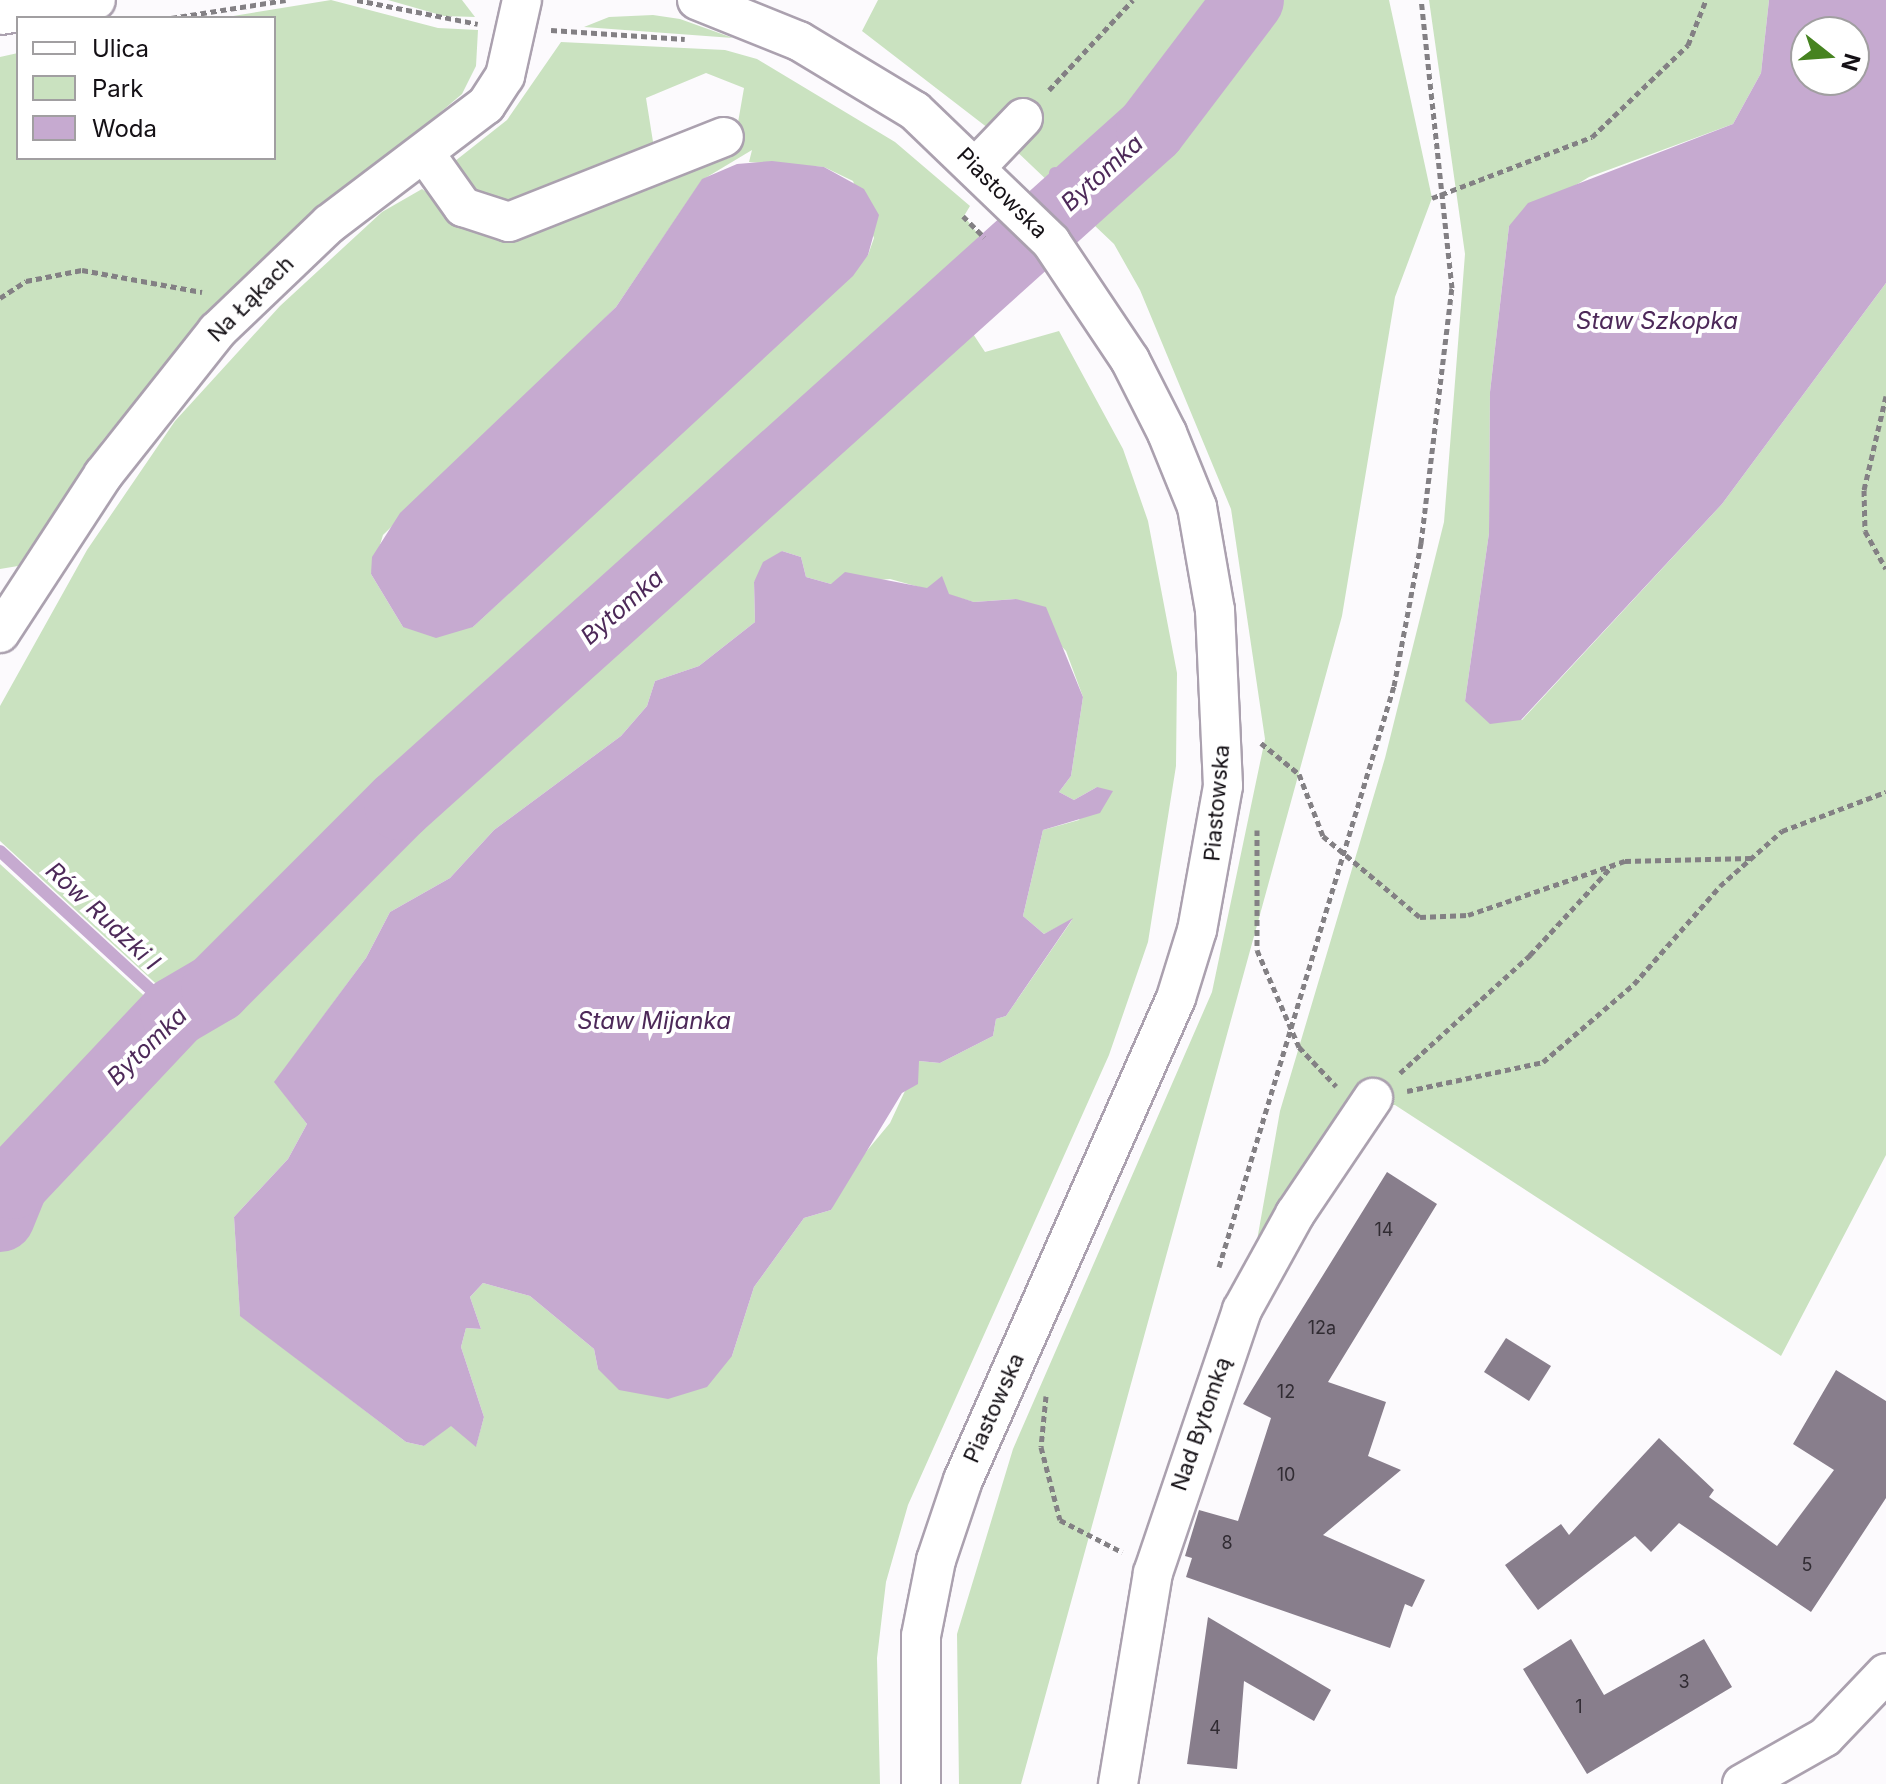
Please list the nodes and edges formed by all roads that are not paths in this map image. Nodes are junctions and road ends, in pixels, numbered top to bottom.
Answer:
1 (96, 0) edge
2 (697, 0) edge
3 (520, 14) edge
4 (0, 15) edge
5 (1023, 118) road end
6 (724, 137) dead end
7 (426, 155) junction
8 (986, 174) junction
9 (0, 633) edge
10 (1373, 1098) road end
11 (1886, 1673) edge
12 (921, 1784) edge
13 (1118, 1784) edge
14 (1742, 1784) edge

1 - 4 street
2 - 8 street, Piastowska
3 - 7 street, Na Łąkach
5 - 8 street
6 - 7 street
7 - 9 street, Na Łąkach
8 - 12 street, Piastowska
10 - 13 street, Nad Bytomką
11 - 14 street

